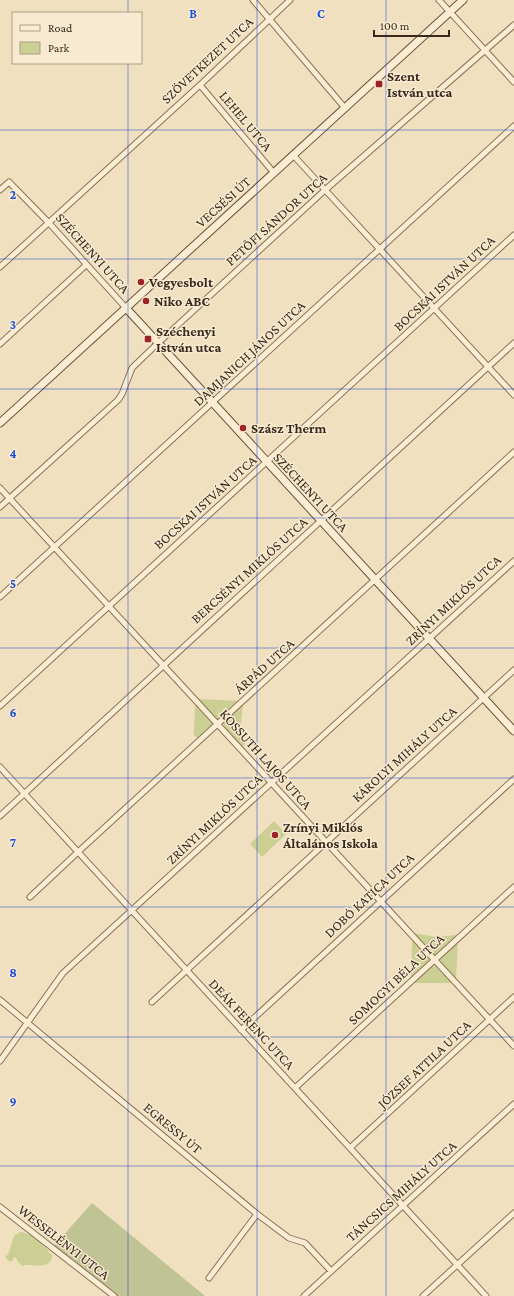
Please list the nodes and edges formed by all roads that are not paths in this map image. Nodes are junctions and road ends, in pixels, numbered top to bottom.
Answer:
1 (253, 0) edge
2 (290, 0) edge
3 (439, 0) edge
4 (463, 0) edge
5 (450, 12) junction
6 (268, 19) junction
7 (514, 25) edge
8 (485, 50) junction
9 (514, 82) edge
10 (200, 85) junction
11 (345, 108) junction
12 (514, 126) edge
13 (293, 155) junction
14 (274, 173) junction
15 (0, 190) edge
16 (325, 190) junction
17 (48, 223) junction
18 (514, 235) edge
19 (380, 249) junction
20 (86, 265) junction
21 (0, 267) edge
22 (126, 308) junction
23 (434, 308) junction
24 (514, 343) edge
25 (0, 344) edge
26 (157, 344) junction
27 (488, 367) junction
28 (514, 395) edge
29 (212, 403) junction
30 (0, 423) edge
31 (514, 452) edge
32 (266, 463) junction
33 (0, 488) edge
34 (10, 498) junction
35 (0, 507) edge
36 (320, 521) junction
37 (54, 547) junction
38 (514, 561) edge
39 (375, 580) junction
40 (0, 597) edge
41 (109, 605) junction
42 (429, 639) junction
43 (163, 665) junction
44 (514, 670) edge
45 (484, 698) junction
46 (0, 706) edge
47 (218, 724) junction
48 (514, 731) edge
49 (0, 767) edge
50 (514, 779) edge
51 (271, 783) junction
52 (24, 793) junction
53 (0, 816) edge
54 (326, 842) junction
55 (78, 852) junction
56 (514, 887) edge
57 (30, 897) dead end
58 (380, 901) junction
59 (132, 911) junction
60 (434, 960) junction
61 (186, 970) junction
62 (514, 998) edge
63 (0, 1000) edge
64 (152, 1002) dead end
65 (490, 1020) junction
66 (27, 1023) junction
67 (241, 1030) junction
68 (514, 1046) edge
69 (0, 1061) edge
70 (295, 1088) junction
71 (514, 1104) edge
72 (350, 1148) junction
73 (403, 1206) junction
74 (0, 1207) edge
75 (514, 1213) edge
76 (257, 1214) junction
77 (457, 1265) junction
78 (331, 1271) junction
79 (209, 1278) dead end
80 (114, 1296) edge
81 (304, 1296) edge
82 (423, 1296) edge
83 (486, 1296) edge

1 - 6 street
2 - 6 street, SZÖVETKEZET UTCA
3 - 5 street
4 - 5 main road, VECSÉSI ÚT
5 - 8 street
5 - 11 main road, VECSÉSI ÚT
6 - 10 street, SZÖVETKEZET UTCA
6 - 11 street
7 - 8 street, PETŐFI SÁNDOR UTCA
8 - 9 street
8 - 16 street, PETŐFI SÁNDOR UTCA
10 - 14 street, LEHEL UTCA
10 - 17 street, SZÖVETKEZET UTCA
11 - 13 main road, VECSÉSI ÚT
12 - 19 street, DAMJANICH JÁNOS UTCA
13 - 14 main road, VECSÉSI ÚT
13 - 16 street
14 - 22 main road, VECSÉSI ÚT
15 - 17 street, SZÉCHENYI UTCA
16 - 19 street
16 - 26 street, PETŐFI SÁNDOR UTCA
17 - 20 street, SZÉCHENYI UTCA
17 - 21 street, SZÖVETKEZET UTCA
18 - 23 street, BOCSKAI ISTVÁN UTCA
19 - 23 street
19 - 29 street, DAMJANICH JÁNOS UTCA
20 - 22 street, SZÉCHENYI UTCA
20 - 25 street
22 - 26 main road, SZÉCHENYI UTCA
22 - 30 main road, VECSÉSI ÚT
23 - 27 street
23 - 32 street, BOCSKAI ISTVÁN UTCA
24 - 27 street, BERCSÉNYI MIKLÓS UTCA
26 - 29 main road, SZÉCHENYI UTCA
26 - 34 street, PETŐFI SÁNDOR UTCA
27 - 28 street
27 - 36 street, BERCSÉNYI MIKLÓS UTCA
29 - 32 main road, SZÉCHENYI UTCA
29 - 37 street, DAMJANICH JÁNOS UTCA
31 - 39 street, ÁRPÁD UTCA
32 - 36 main road, SZÉCHENYI UTCA
32 - 41 street, BOCSKAI ISTVÁN UTCA
33 - 34 street, KOSSUTH LAJOS UTCA
34 - 35 street, PETŐFI SÁNDOR UTCA
34 - 37 street, KOSSUTH LAJOS UTCA
36 - 39 main road, SZÉCHENYI UTCA
36 - 43 street, BERCSÉNYI MIKLÓS UTCA
37 - 40 street, DAMJANICH JÁNOS UTCA
37 - 41 street, KOSSUTH LAJOS UTCA
38 - 42 street, ZRÍNYI MIKLÓS UTCA
39 - 42 main road, SZÉCHENYI UTCA
39 - 47 street, ÁRPÁD UTCA
41 - 43 street, KOSSUTH LAJOS UTCA
41 - 46 street, BOCSKAI ISTVÁN UTCA
42 - 45 main road, SZÉCHENYI UTCA
42 - 51 street, ZRÍNYI MIKLÓS UTCA
43 - 47 street, KOSSUTH LAJOS UTCA
43 - 52 street, BERCSÉNYI MIKLÓS UTCA
44 - 45 street, KÁROLYI MIHÁLY UTCA
45 - 48 main road, SZÉCHENYI UTCA
45 - 54 street, KÁROLYI MIHÁLY UTCA
47 - 51 street, KOSSUTH LAJOS UTCA
47 - 55 street, ÁRPÁD UTCA
49 - 52 street, DEÁK FERENC UTCA
50 - 58 street, DOBÓ KATICA UTCA
51 - 54 street, KOSSUTH LAJOS UTCA
51 - 59 street, ZRÍNYI MIKLÓS UTCA
52 - 53 street, BERCSÉNYI MIKLÓS UTCA
52 - 55 street, DEÁK FERENC UTCA
54 - 58 street, KOSSUTH LAJOS UTCA
54 - 61 street, KÁROLYI MIHÁLY UTCA
55 - 57 street, ÁRPÁD UTCA
55 - 59 street, DEÁK FERENC UTCA
56 - 60 street, SOMOGYI BÉLA UTCA
58 - 60 street, KOSSUTH LAJOS UTCA
58 - 67 street, DOBÓ KATICA UTCA
59 - 61 street, DEÁK FERENC UTCA
59 - 66 street, ZRÍNYI MIKLÓS UTCA
60 - 65 street, KOSSUTH LAJOS UTCA
60 - 70 street, SOMOGYI BÉLA UTCA
61 - 64 street, KÁROLYI MIHÁLY UTCA
61 - 67 street, DEÁK FERENC UTCA
62 - 65 street, JÓZSEF ATTILA UTCA
63 - 66 street, EGRESSY ÚT
65 - 68 street, KOSSUTH LAJOS UTCA
65 - 72 street, JÓZSEF ATTILA UTCA
66 - 69 street, ZRÍNYI MIKLÓS UTCA
66 - 76 street, EGRESSY ÚT
67 - 70 street, DEÁK FERENC UTCA
70 - 72 street, DEÁK FERENC UTCA
71 - 73 street, TÁNCSICS MIHÁLY UTCA
72 - 73 street, DEÁK FERENC UTCA
73 - 77 street, DEÁK FERENC UTCA
73 - 78 street, TÁNCSICS MIHÁLY UTCA
74 - 80 street, WESSELÉNYI UTCA
75 - 77 street
76 - 78 street, EGRESSY ÚT
76 - 79 street
77 - 82 street
77 - 83 street, DEÁK FERENC UTCA
78 - 81 street, TÁNCSICS MIHÁLY UTCA

